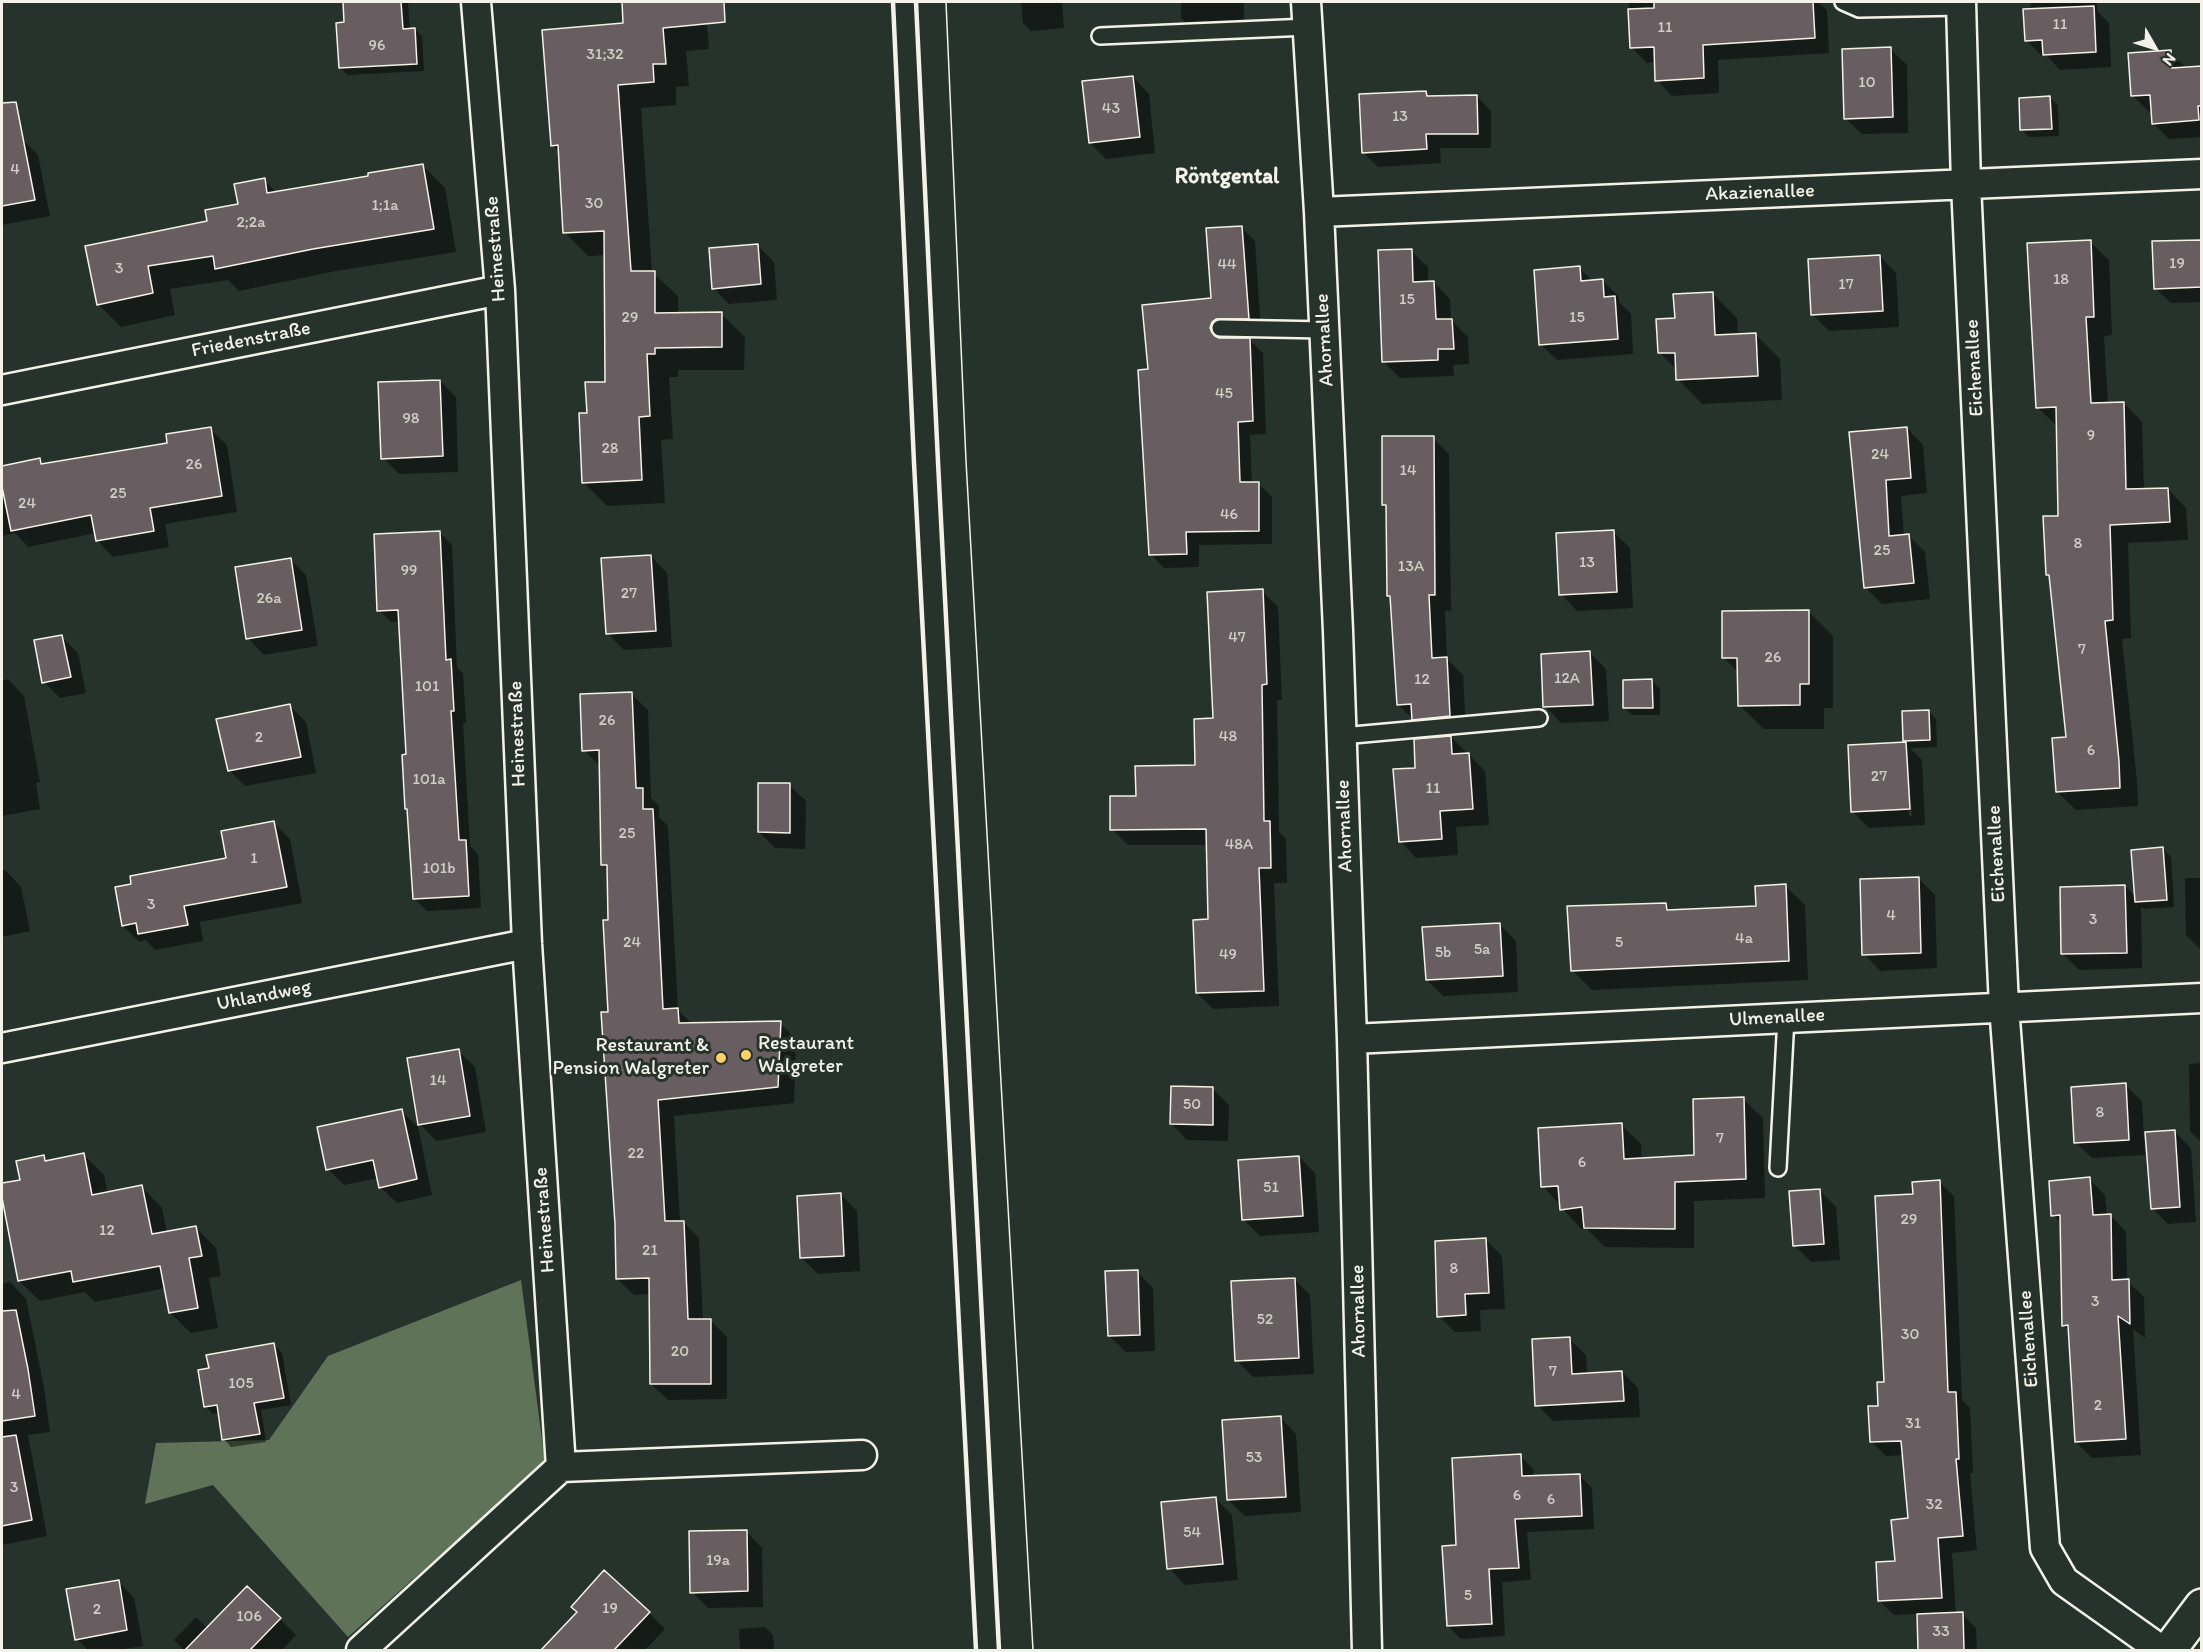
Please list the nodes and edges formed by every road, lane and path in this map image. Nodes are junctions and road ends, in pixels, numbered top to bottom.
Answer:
1 (476, 2) edge
2 (1843, 2) edge
3 (1961, 4) edge
4 (1307, 14) edge
5 (1100, 36) dead end
6 (2202, 174) edge
7 (1966, 184) junction
8 (1319, 212) junction
9 (500, 290) junction
10 (1221, 328) dead end
11 (1325, 330) junction
12 (2, 390) edge
13 (1539, 718) dead end
14 (1342, 736) junction
15 (527, 944) junction
16 (2202, 998) edge
17 (2004, 1006) junction
18 (1786, 1017) junction
19 (1352, 1039) junction
20 (2, 1048) edge
21 (1778, 1168) dead end
22 (862, 1455) dead end
23 (561, 1467) junction
24 (2202, 1605) edge
25 (361, 1650) edge
26 (1367, 1650) edge
27 (2161, 1650) edge
28 (2169, 1650) edge

1 - 9 street, Heinestraße
2 - 3 lane
3 - 7 street, Eichenallee
4 - 5 lane
4 - 8 street, Ahornallee
6 - 7 street, Akazienallee
7 - 8 street, Akazienallee
7 - 17 street, Eichenallee
8 - 11 street, Ahornallee
9 - 12 street, Friedenstraße
9 - 15 street, Heinestraße
10 - 11 lane
11 - 14 street, Ahornallee
13 - 14 lane
14 - 19 street, Ahornallee
15 - 20 street, Uhlandweg
15 - 23 street, Heinestraße
16 - 17 street, Ulmenallee
17 - 18 street, Ulmenallee
17 - 27 street, Eichenallee
18 - 19 street, Ulmenallee
18 - 21 lane
19 - 26 street, Ahornallee
22 - 23 street
23 - 25 street
24 - 28 street

